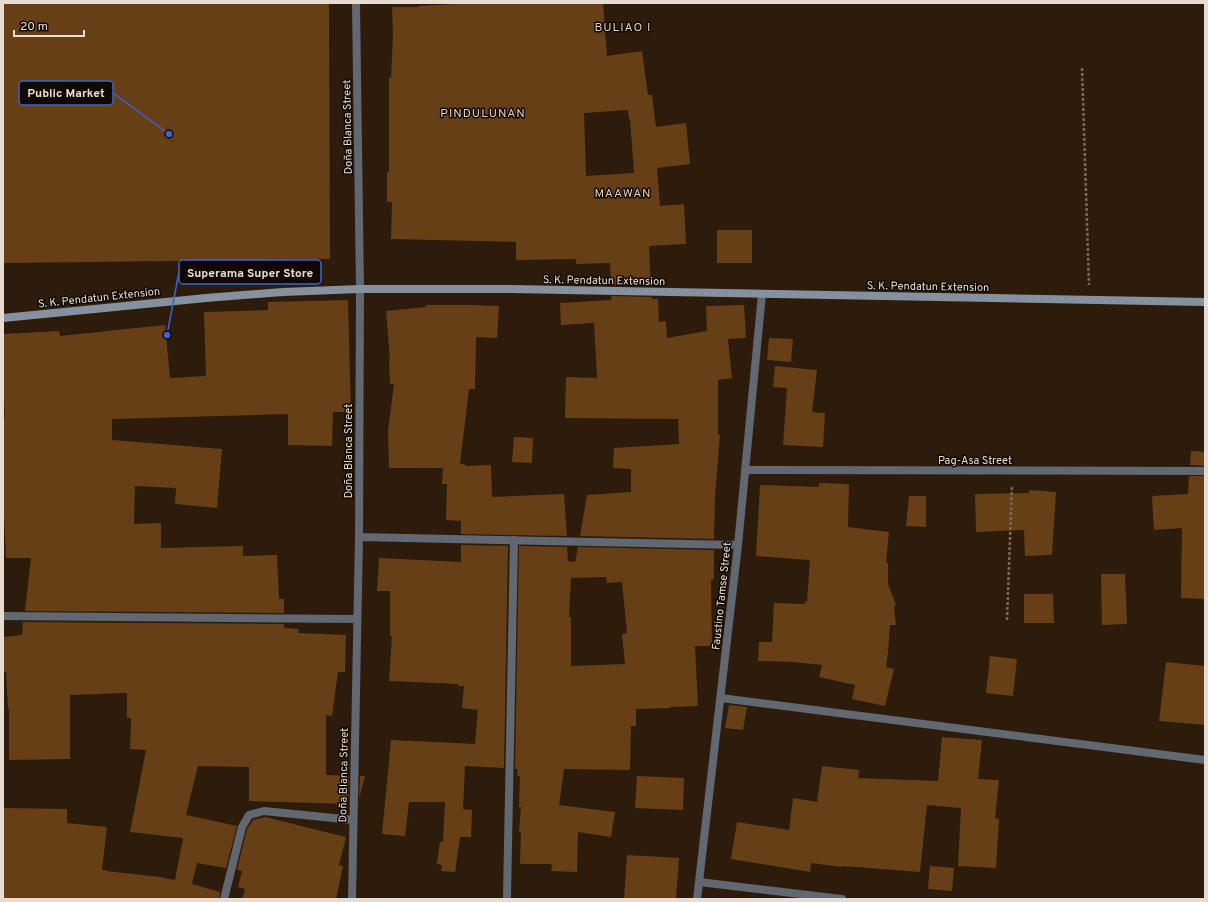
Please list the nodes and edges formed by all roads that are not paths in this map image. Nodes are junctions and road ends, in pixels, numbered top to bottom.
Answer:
1 (356, 3) edge
2 (360, 289) junction
3 (762, 294) junction
4 (1205, 302) edge
5 (3, 318) edge
6 (745, 470) junction
7 (1205, 471) edge
8 (359, 537) junction
9 (514, 540) junction
10 (738, 545) junction
11 (3, 616) edge
12 (357, 619) junction
13 (721, 698) junction
14 (1205, 760) edge
15 (353, 820) junction
16 (699, 882) junction
17 (507, 896) dead end
18 (224, 899) edge
19 (352, 899) edge
20 (697, 899) edge
21 (842, 899) edge

1 - 2 street, Doña Blanca Street
2 - 3 street, S. K. Pendatun Extension
2 - 5 street, S. K. Pendatun Extension
2 - 8 street, Doña Blanca Street
3 - 4 street, S. K. Pendatun Extension
3 - 6 street, Faustino Tamse Street
6 - 7 street, Pag-Asa Street
6 - 10 street, Faustino Tamse Street
8 - 9 street
8 - 12 street, Doña Blanca Street
9 - 10 street
9 - 17 street
10 - 13 street, Faustino Tamse Street
11 - 12 street
12 - 15 street, Doña Blanca Street
13 - 14 street
13 - 16 street, Faustino Tamse Street
15 - 18 street
15 - 19 street, Doña Blanca Street
16 - 20 street, Faustino Tamse Street
16 - 21 street

